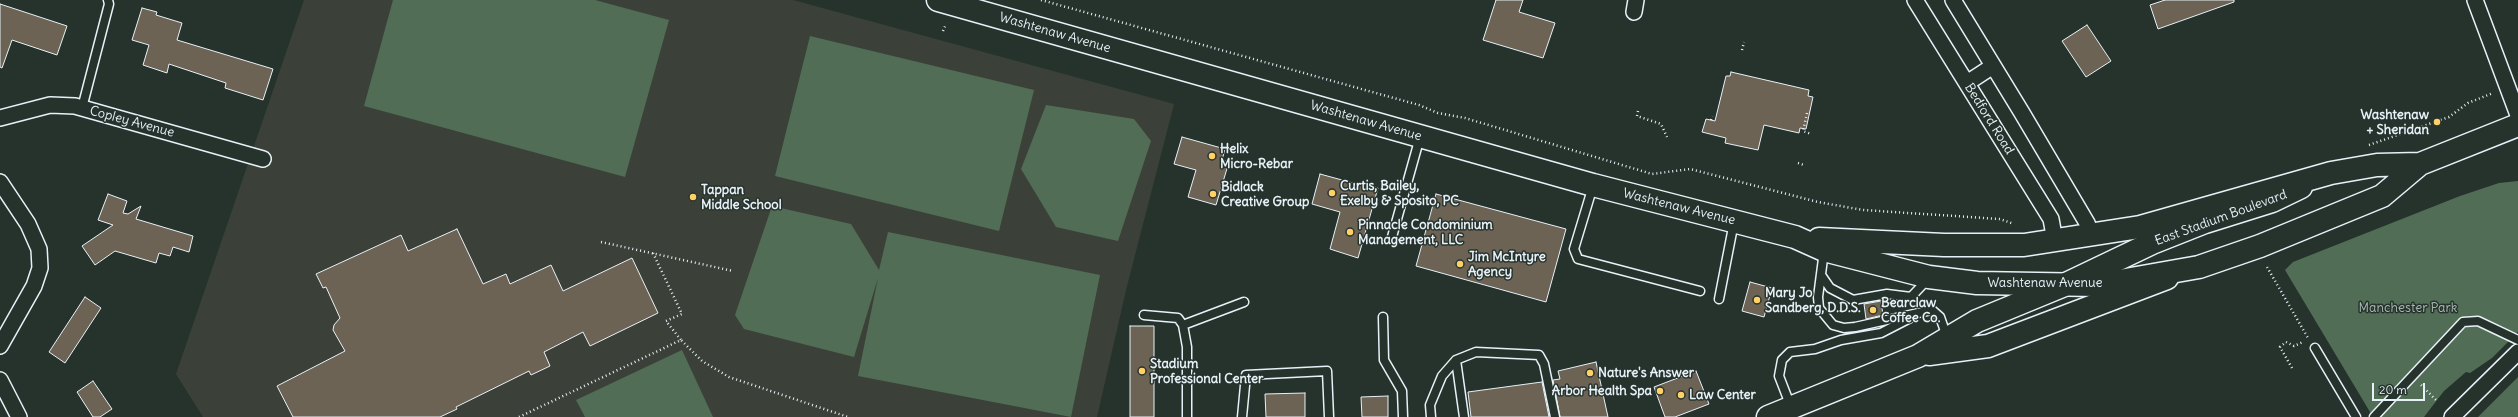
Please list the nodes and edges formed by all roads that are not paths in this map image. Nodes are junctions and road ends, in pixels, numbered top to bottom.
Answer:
1 (108, 0) edge
2 (938, 0) edge
3 (1915, 0) edge
4 (1953, 0) edge
5 (2475, 0) edge
6 (1993, 66) junction
7 (1967, 83) junction
8 (82, 108) junction
9 (2518, 115) edge
10 (0, 118) edge
11 (2518, 125) edge
12 (1420, 136) junction
13 (263, 159) dead end
14 (2420, 164) junction
15 (2331, 173) junction
16 (0, 182) edge
17 (1593, 185) junction
18 (1734, 222) junction
19 (2092, 236) junction
20 (1796, 237) junction
21 (1392, 238) dead end
22 (2055, 241) junction
23 (1824, 250) junction
24 (2199, 267) junction
25 (1821, 275) junction
26 (1929, 277) junction
27 (2062, 286) junction
28 (1700, 291) dead end
29 (1719, 299) dead end
30 (1244, 302) dead end
31 (1923, 311) junction
32 (1144, 315) dead end
33 (1383, 317) dead end
34 (1183, 325) junction
35 (1863, 326) junction
36 (1948, 338) junction
37 (1841, 340) junction
38 (2518, 340) edge
39 (0, 346) edge
40 (2315, 348) dead end
41 (2518, 352) edge
42 (1918, 356) junction
43 (1456, 360) junction
44 (0, 380) edge
45 (1782, 413) edge
46 (19, 417) edge
47 (1186, 417) edge
48 (1242, 417) edge
49 (1330, 417) edge
50 (1403, 417) edge
51 (1431, 417) edge
52 (1464, 417) edge
53 (1555, 417) edge
54 (2356, 417) edge
55 (2374, 417) edge
56 (2452, 417) edge

1 - 8 lane
2 - 12 main road, Washtenaw Avenue
3 - 7 street, Bedford Road
4 - 6 street
5 - 9 street
6 - 7 street
6 - 19 street
7 - 22 street, Bedford Road
8 - 10 street, Copley Avenue
8 - 13 street, Copley Avenue
11 - 14 main road, Washtenaw Avenue
12 - 17 main road, Washtenaw Avenue
12 - 21 lane
14 - 15 main road, Washtenaw Avenue
14 - 24 main road, Washtenaw Avenue
15 - 19 main road, Washtenaw Avenue
15 - 27 main road, East Stadium Boulevard
16 - 39 street
17 - 18 main road, Washtenaw Avenue
17 - 28 lane
18 - 20 main road, Washtenaw Avenue
18 - 29 lane
19 - 22 main road, Washtenaw Avenue
20 - 22 main road, Washtenaw Avenue
20 - 23 main road, Washtenaw Avenue
23 - 25 lane
23 - 26 main road, Washtenaw Avenue
24 - 27 main road, Washtenaw Avenue
24 - 42 main road, East Stadium Boulevard
25 - 26 lane
25 - 35 lane
26 - 27 main road, Washtenaw Avenue
27 - 36 main road, East Stadium Boulevard
30 - 34 lane
31 - 35 lane
31 - 36 lane
31 - 37 lane
32 - 34 lane
33 - 50 lane
34 - 47 lane
35 - 37 lane
36 - 42 main road, East Stadium Boulevard
37 - 45 lane
38 - 55 lane
40 - 54 lane
41 - 56 street
42 - 45 main road, East Stadium Boulevard
43 - 51 lane
43 - 52 lane
43 - 53 lane
44 - 46 street
48 - 49 lane

